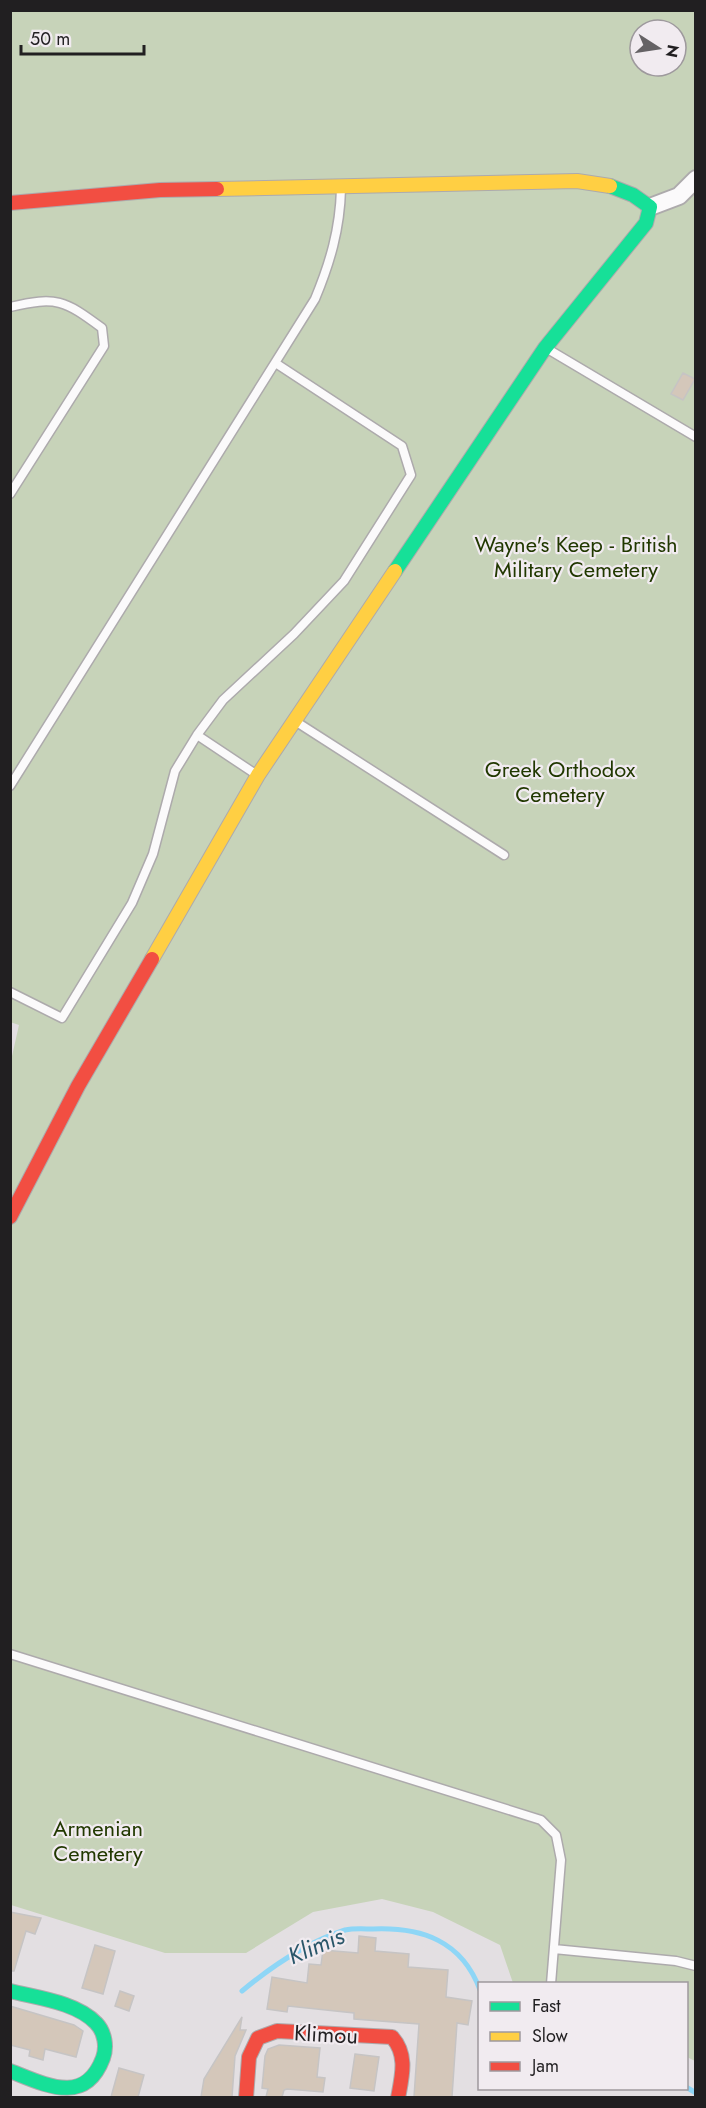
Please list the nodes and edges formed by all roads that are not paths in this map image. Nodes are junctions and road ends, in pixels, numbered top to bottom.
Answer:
1 (696, 179) edge
2 (341, 186) junction
3 (10, 203) edge
4 (650, 207) junction
5 (10, 307) edge
6 (545, 348) junction
7 (277, 364) junction
8 (696, 437) edge
9 (10, 494) edge
10 (295, 721) junction
11 (197, 735) junction
12 (258, 775) junction
13 (10, 786) edge
14 (504, 855) dead end
15 (10, 992) edge
16 (10, 1217) edge
17 (10, 1654) edge
18 (554, 1949) junction
19 (696, 1965) edge
20 (551, 1982) edge
21 (10, 1991) edge
22 (10, 2071) edge
23 (246, 2097) edge
24 (398, 2097) edge

1 - 4 street
2 - 3 street
2 - 4 street
2 - 7 lane
4 - 6 street
5 - 9 lane
6 - 8 lane
6 - 10 street
7 - 11 lane
7 - 13 lane
10 - 12 street
10 - 14 lane
11 - 12 lane
11 - 15 lane
12 - 16 street
17 - 18 lane
18 - 19 lane
18 - 20 lane
21 - 22 street
23 - 24 street, Klimou

